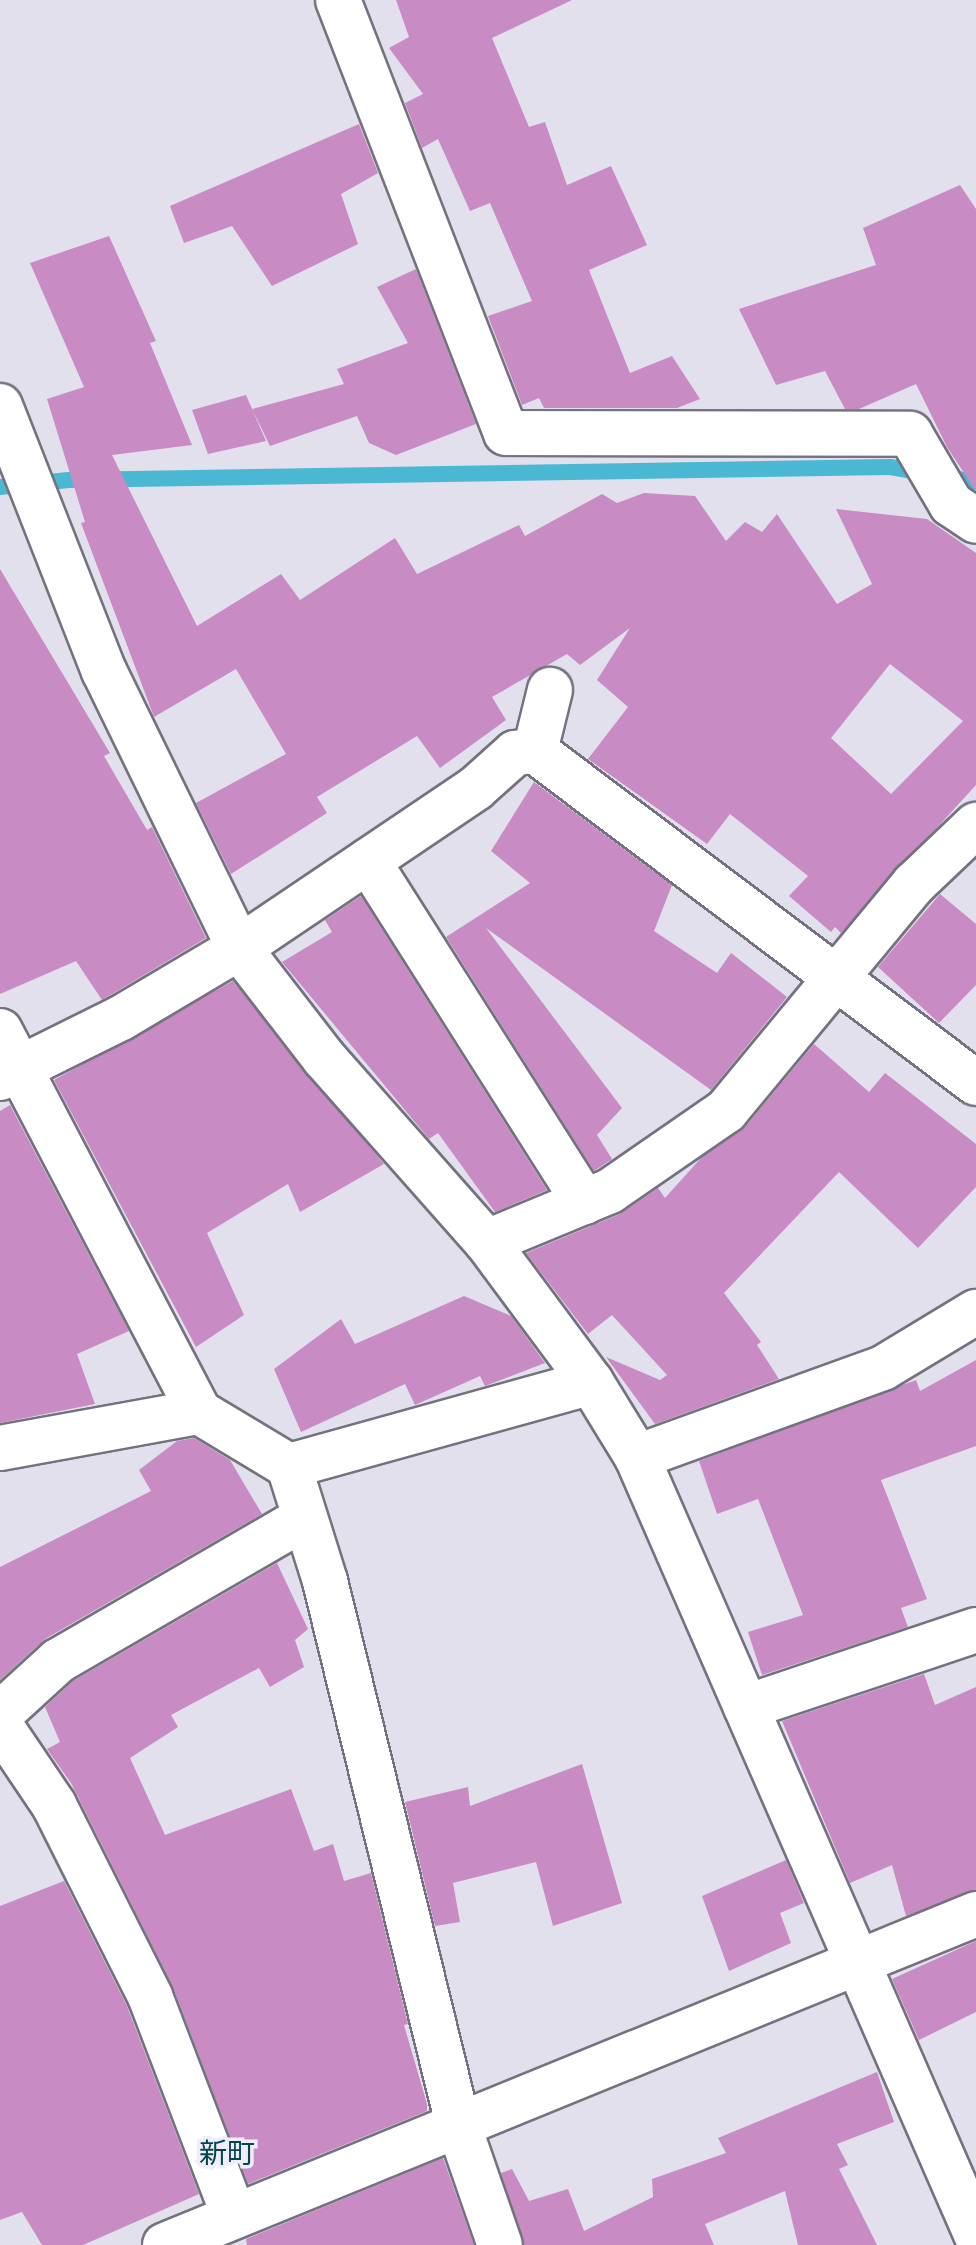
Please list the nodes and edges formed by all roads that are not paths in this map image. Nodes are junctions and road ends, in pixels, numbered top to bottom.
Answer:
1 (338, 0) edge
2 (0, 406) edge
3 (976, 521) edge
4 (550, 690) dead end
5 (535, 751) junction
6 (976, 825) edge
7 (368, 861) junction
8 (239, 948) junction
9 (833, 977) junction
10 (0, 1031) edge
11 (11, 1074) edge
12 (976, 1083) edge
13 (584, 1202) junction
14 (487, 1242) junction
15 (976, 1312) edge
16 (591, 1382) junction
17 (199, 1412) junction
18 (0, 1448) edge
19 (637, 1457) junction
20 (289, 1466) junction
21 (305, 1518) junction
22 (976, 1630) edge
23 (746, 1707) junction
24 (0, 1714) edge
25 (0, 1725) edge
26 (976, 1914) edge
27 (859, 1963) junction
28 (458, 2124) junction
29 (226, 2228) edge
30 (976, 2234) edge
31 (165, 2245) edge
32 (500, 2245) edge

1 - 3 street
2 - 8 street
4 - 5 street
5 - 7 street
5 - 9 street
6 - 9 street
7 - 8 street
7 - 13 street
8 - 11 street
8 - 14 street
9 - 12 street
9 - 13 street
10 - 11 street
11 - 17 street
13 - 14 street
14 - 16 street
15 - 19 street
16 - 19 street
16 - 20 street
17 - 18 street
17 - 20 street
19 - 23 street
20 - 21 street
21 - 24 street
21 - 28 street
22 - 23 street
23 - 27 street
25 - 29 street
26 - 27 street
27 - 28 street
27 - 30 street
28 - 29 street
28 - 32 street
29 - 31 street

